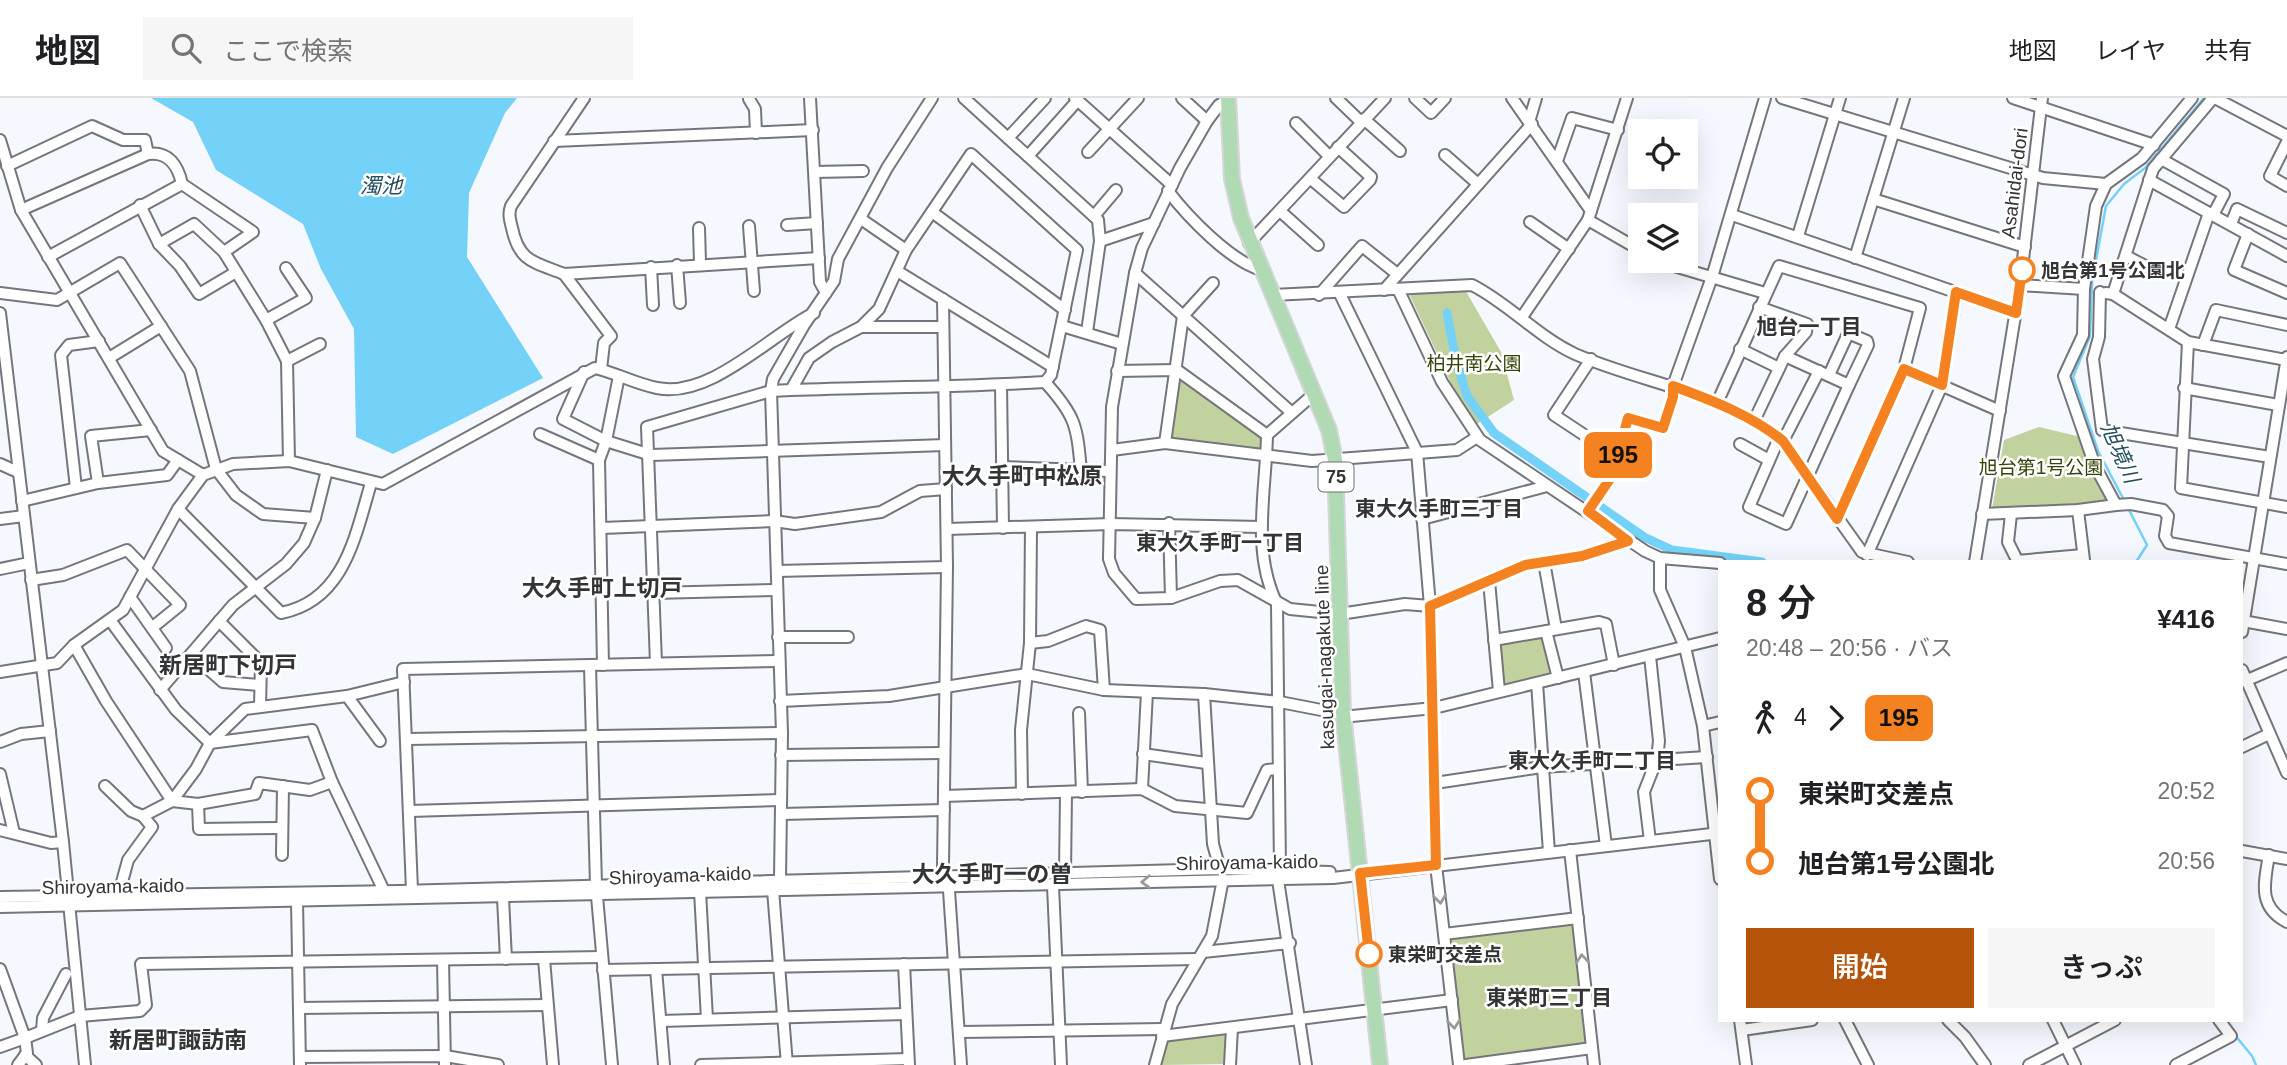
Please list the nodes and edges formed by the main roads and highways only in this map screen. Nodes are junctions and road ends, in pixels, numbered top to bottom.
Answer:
1 (1228, 99) edge
2 (1380, 1065) edge

1 - 2 main road, kasugai-nagakute line / 75

